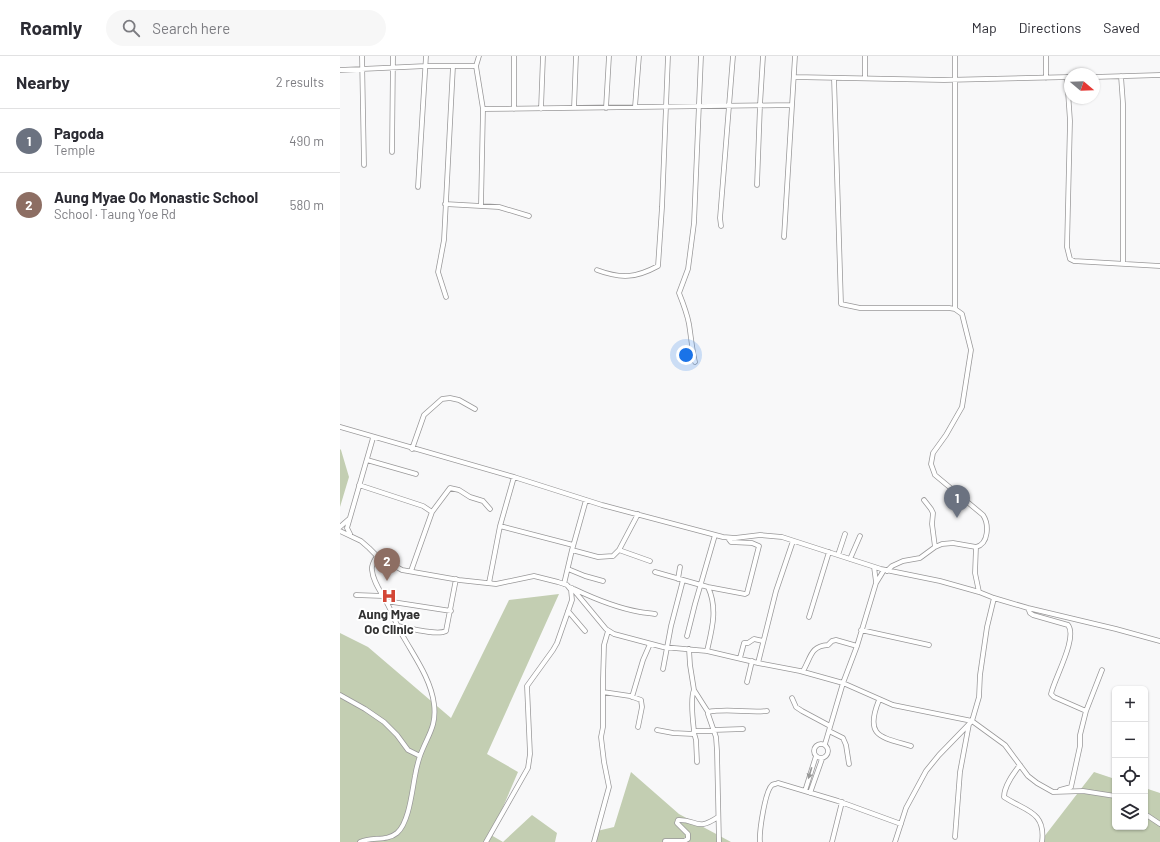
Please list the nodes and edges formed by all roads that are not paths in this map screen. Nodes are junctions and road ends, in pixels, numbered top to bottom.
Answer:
1 (362, 56) edge
2 (393, 56) edge
3 (426, 56) edge
4 (479, 56) edge
5 (514, 56) edge
6 (543, 56) edge
7 (576, 56) edge
8 (609, 56) edge
9 (639, 56) edge
10 (668, 56) edge
11 (701, 56) edge
12 (733, 56) edge
13 (763, 56) edge
14 (795, 56) edge
15 (865, 56) edge
16 (955, 56) edge
17 (1046, 56) edge
18 (426, 66) junction
19 (453, 66) junction
20 (476, 66) junction
21 (393, 67) junction
22 (362, 69) junction
23 (340, 70) edge
24 (1160, 75) edge
25 (1121, 76) junction
26 (794, 77) junction
27 (1064, 77) edge
28 (1100, 77) edge
29 (834, 78) junction
30 (865, 78) junction
31 (1046, 78) junction
32 (955, 80) junction
33 (1069, 104) edge
34 (760, 105) junction
35 (792, 105) junction
36 (698, 106) junction
37 (730, 106) junction
38 (635, 107) junction
39 (666, 107) junction
40 (574, 108) junction
41 (606, 108) junction
42 (483, 109) junction
43 (514, 109) junction
44 (541, 109) junction
45 (392, 152) dead end
46 (364, 164) dead end
47 (757, 186) dead end
48 (418, 187) dead end
49 (445, 204) junction
50 (481, 205) junction
51 (528, 216) dead end
52 (721, 226) dead end
53 (784, 237) dead end
54 (1123, 264) junction
55 (1160, 266) edge
56 (598, 270) dead end
57 (446, 297) dead end
58 (956, 309) junction
59 (696, 362) dead end
60 (475, 409) dead end
61 (340, 427) edge
62 (373, 438) junction
63 (412, 449) junction
64 (367, 460) junction
65 (416, 474) dead end
66 (514, 478) junction
67 (359, 485) junction
68 (586, 500) junction
69 (924, 500) dead end
70 (490, 509) dead end
71 (432, 512) junction
72 (638, 514) junction
73 (351, 517) junction
74 (500, 526) junction
75 (340, 527) edge
76 (340, 530) edge
77 (845, 534) dead end
78 (715, 535) junction
79 (860, 536) dead end
80 (353, 537) junction
81 (728, 538) junction
82 (793, 541) junction
83 (573, 545) junction
84 (934, 547) junction
85 (976, 547) junction
86 (572, 550) junction
87 (619, 550) junction
88 (829, 552) junction
89 (838, 555) junction
90 (377, 556) junction
91 (850, 559) junction
92 (650, 561) dead end
93 (680, 567) dead end
94 (874, 567) junction
95 (568, 569) junction
96 (885, 570) junction
97 (411, 571) junction
98 (655, 572) dead end
99 (456, 579) junction
100 (678, 579) junction
101 (683, 580) junction
102 (603, 581) dead end
103 (489, 583) junction
104 (876, 583) junction
105 (564, 584) junction
106 (700, 585) junction
107 (571, 587) junction
108 (708, 588) junction
109 (979, 592) junction
110 (356, 596) dead end
111 (383, 596) junction
112 (994, 598) junction
113 (386, 602) junction
114 (1028, 608) junction
115 (451, 611) junction
116 (568, 611) junction
117 (655, 614) dead end
118 (809, 617) dead end
119 (398, 626) junction
120 (861, 630) junction
121 (585, 631) dead end
122 (608, 632) junction
123 (687, 636) dead end
124 (1160, 641) edge
125 (763, 642) junction
126 (650, 644) junction
127 (929, 645) dead end
128 (857, 646) junction
129 (667, 647) junction
130 (689, 649) junction
131 (707, 651) junction
132 (740, 658) junction
133 (752, 661) junction
134 (758, 663) junction
135 (663, 669) dead end
136 (1102, 670) dead end
137 (803, 672) junction
138 (748, 682) dead end
139 (842, 683) junction
140 (694, 690) junction
141 (603, 692) junction
142 (340, 695) edge
143 (632, 697) junction
144 (792, 698) dead end
145 (879, 700) junction
146 (767, 711) dead end
147 (1086, 711) junction
148 (708, 712) junction
149 (970, 722) junction
150 (830, 726) junction
151 (638, 727) dead end
152 (743, 729) dead end
153 (657, 730) dead end
154 (714, 731) junction
155 (829, 731) junction
156 (694, 732) junction
157 (825, 744) junction
158 (911, 746) dead end
159 (420, 756) junction
160 (816, 756) junction
161 (822, 758) junction
162 (697, 762) dead end
163 (849, 764) dead end
164 (1020, 765) junction
165 (805, 791) junction
166 (810, 792) junction
167 (1053, 792) junction
168 (1112, 796) edge
169 (842, 802) junction
170 (1148, 816) edge
171 (718, 817) junction
172 (901, 824) junction
173 (1160, 824) edge
174 (954, 836) dead end
175 (665, 841) edge
176 (360, 842) edge
177 (486, 842) edge
178 (594, 842) edge
179 (719, 842) edge
180 (760, 842) edge
181 (832, 842) edge
182 (895, 842) edge
183 (1042, 842) edge

1 - 22 street
2 - 21 street
3 - 18 street
4 - 20 street
5 - 43 street
6 - 44 street
7 - 40 street
8 - 41 street
9 - 38 street
10 - 39 street
11 - 36 street
12 - 37 street
13 - 34 street
14 - 26 street
15 - 30 street
16 - 32 street
17 - 31 street
18 - 19 street
18 - 21 street
18 - 48 street
19 - 20 street
19 - 49 street
20 - 42 street
21 - 22 street
21 - 45 street
22 - 23 street
22 - 46 street
24 - 25 street
25 - 28 street
25 - 54 street
26 - 29 street
26 - 35 street
27 - 31 street
29 - 30 street
29 - 58 street
30 - 32 street
31 - 32 street
32 - 58 street
33 - 54 street
34 - 35 street
34 - 37 street
34 - 47 street
35 - 53 street
36 - 37 street
36 - 39 street
36 - 59 street
37 - 52 street
38 - 39 street
38 - 41 street
39 - 56 street
40 - 41 street
40 - 44 street
42 - 43 street
42 - 50 street
43 - 44 street
49 - 50 street
49 - 57 street
50 - 51 street
54 - 55 street
58 - 85 street
60 - 63 street
61 - 62 street
62 - 63 street
62 - 64 street
63 - 66 street
64 - 65 street
64 - 67 street
66 - 68 street
66 - 74 street
67 - 71 street
67 - 73 street
68 - 72 street
68 - 83 street
69 - 84 street
70 - 71 street
71 - 97 street
72 - 78 street
72 - 87 street
73 - 75 street
73 - 80 street
74 - 83 street
74 - 103 street
76 - 80 street
77 - 89 street
78 - 81 street
78 - 106 street
79 - 91 street
80 - 90 street
81 - 82 street
81 - 108 street
82 - 88 street
82 - 125 street
83 - 86 street
84 - 85 street
84 - 96 street
85 - 109 street
86 - 87 street
86 - 95 street
87 - 92 street
88 - 89 street
88 - 118 street
89 - 91 street
90 - 97 street
90 - 111 street
91 - 94 street
93 - 100 street
94 - 96 street
94 - 104 street
95 - 102 street
95 - 105 street
96 - 104 street
96 - 109 street
97 - 99 street
98 - 100 street
99 - 103 street
99 - 115 street
100 - 101 street
101 - 106 street
101 - 129 street
103 - 105 street
104 - 120 street
105 - 107 street
106 - 108 street
106 - 123 street
107 - 116 street
107 - 117 street
107 - 122 street
108 - 131 street
109 - 112 street
110 - 111 street
111 - 113 street
112 - 114 street
112 - 149 street
113 - 115 street
113 - 119 street
114 - 124 street
114 - 147 street
115 - 119 street
116 - 121 street
116 - 177 street
119 - 159 street
120 - 127 street
120 - 128 street
122 - 126 street
122 - 141 street
125 - 132 street
125 - 134 street
126 - 129 street
126 - 143 street
128 - 137 street
128 - 139 street
129 - 130 street
129 - 135 street
130 - 131 street
130 - 140 street
131 - 132 street
132 - 133 street
133 - 134 street
133 - 138 street
134 - 137 street
136 - 147 street
137 - 139 street
139 - 145 street
139 - 150 street
140 - 148 street
140 - 156 street
141 - 143 street
141 - 178 street
142 - 159 street
143 - 151 street
144 - 150 street
145 - 149 street
145 - 158 street
146 - 148 street
147 - 167 street
148 - 154 street
149 - 164 street
149 - 172 street
149 - 174 street
150 - 155 street
152 - 154 street
153 - 156 street
154 - 156 street
154 - 171 street
155 - 157 street
155 - 163 street
156 - 162 street
157 - 160 street
157 - 161 street
159 - 176 street
160 - 161 street
160 -> 165 street
161 - 166 street
164 - 167 street
164 - 183 street
165 - 166 street
165 - 180 street
166 - 169 street
167 - 168 street
169 - 172 street
169 - 181 street
170 - 173 street
171 - 175 street
171 - 179 street
172 - 182 street

